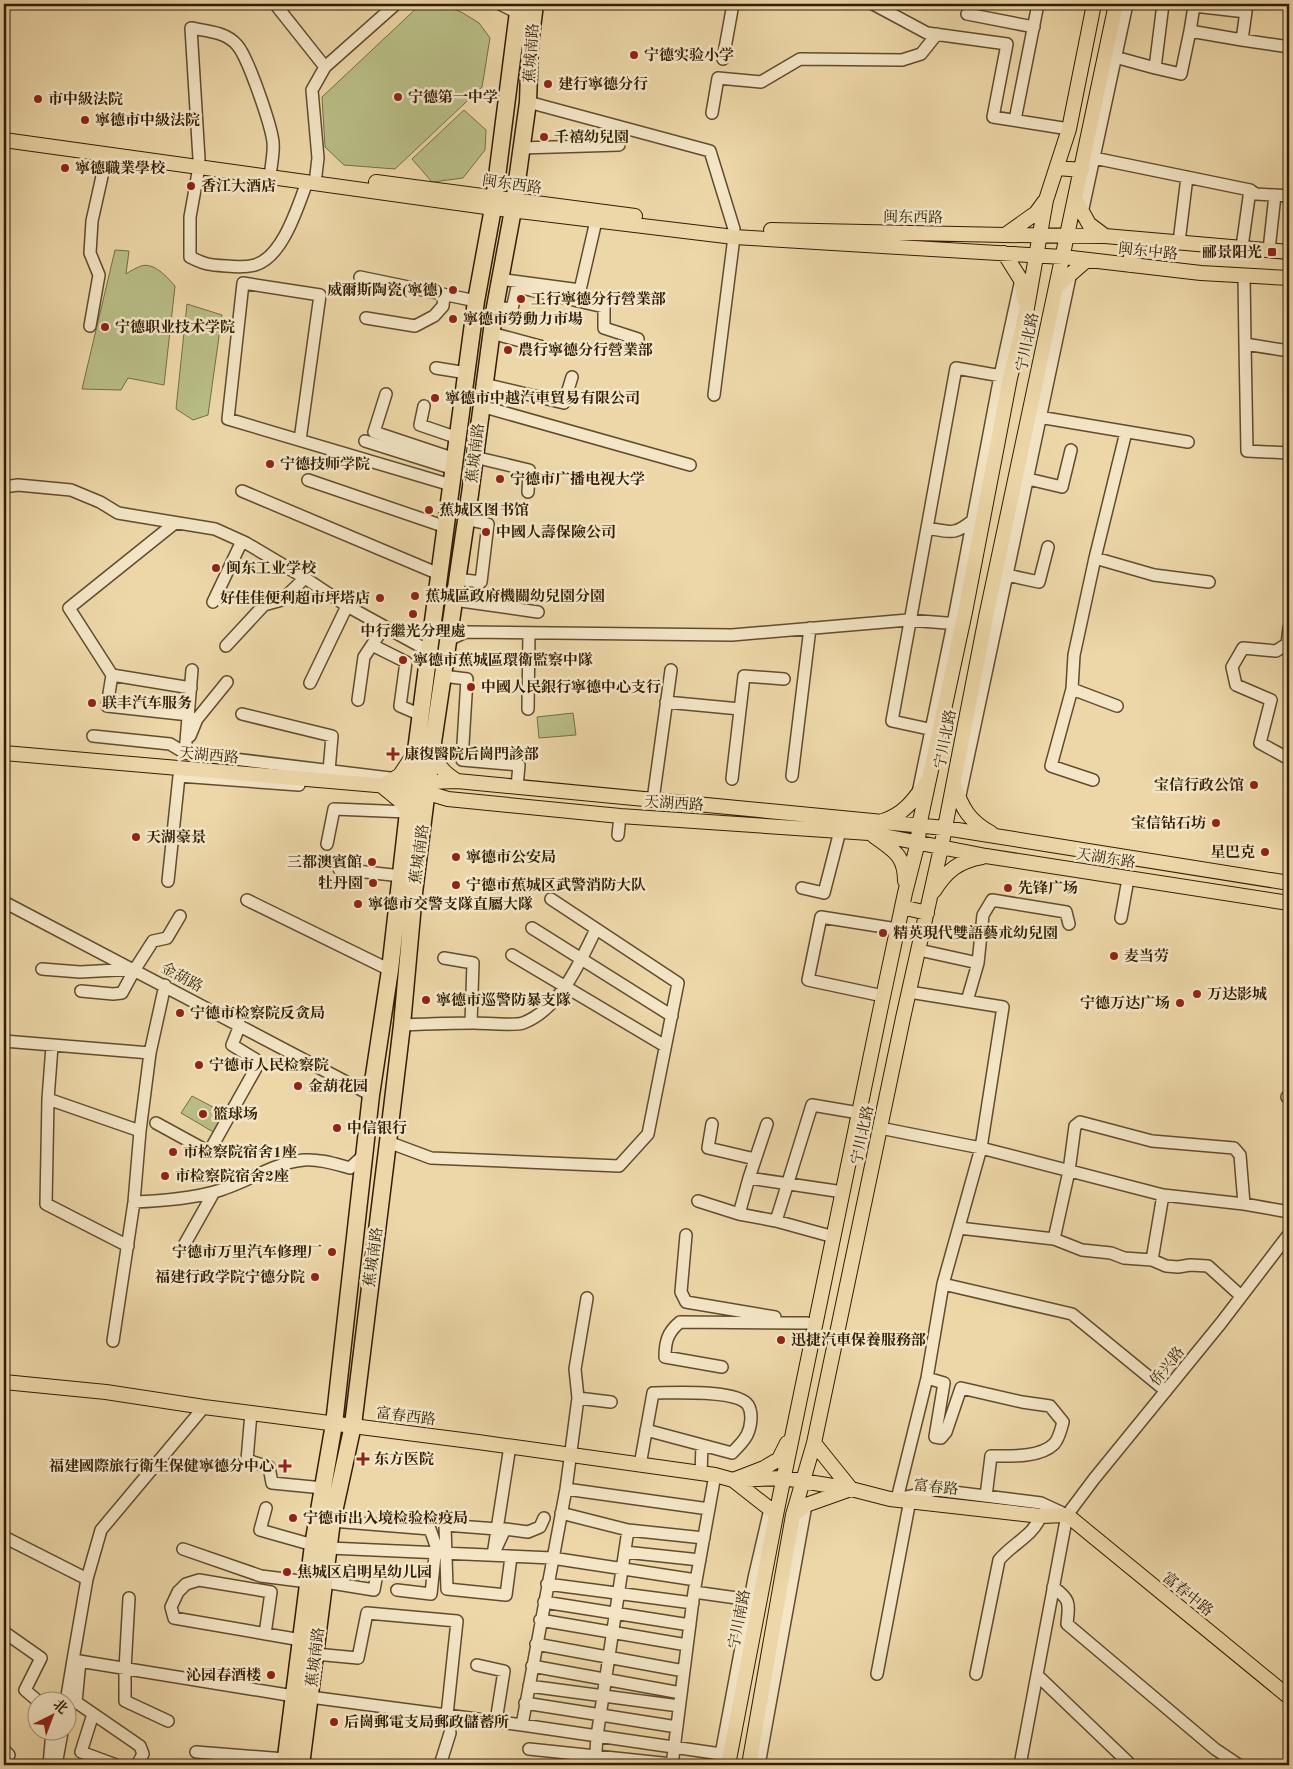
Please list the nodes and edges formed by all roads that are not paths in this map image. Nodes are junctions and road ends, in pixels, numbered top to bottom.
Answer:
1 (275, 4) edge
2 (396, 4) edge
3 (500, 4) edge
4 (535, 4) edge
5 (733, 4) edge
6 (873, 4) edge
7 (1038, 4) edge
8 (1094, 4) edge
9 (1116, 4) edge
10 (1126, 4) edge
11 (1163, 4) edge
12 (1194, 5) edge
13 (518, 8) edge
14 (1246, 8) edge
15 (967, 14) dead end
16 (1011, 22) junction
17 (1034, 27) junction
18 (1190, 31) junction
19 (937, 34) junction
20 (1242, 40) junction
21 (1007, 44) junction
22 (1289, 47) edge
23 (1115, 57) junction
24 (722, 59) dead end
25 (325, 67) junction
26 (1155, 68) junction
27 (528, 102) junction
28 (712, 113) dead end
29 (1015, 120) junction
30 (1068, 129) junction
31 (4, 132) edge
32 (4, 140) edge
33 (619, 145) dead end
34 (522, 148) junction
35 (107, 154) junction
36 (1094, 158) junction
37 (199, 163) junction
38 (1057, 168) junction
39 (271, 169) junction
40 (1082, 170) junction
41 (1187, 177) junction
42 (311, 178) junction
43 (1250, 190) junction
44 (1275, 195) junction
45 (1289, 196) edge
46 (1075, 199) junction
47 (1046, 200) junction
48 (493, 202) junction
49 (513, 205) junction
50 (1082, 213) junction
51 (596, 221) junction
52 (1011, 231) junction
53 (734, 233) junction
54 (1040, 235) junction
55 (1067, 236) junction
56 (1105, 236) junction
57 (1133, 239) junction
58 (1179, 242) junction
59 (1242, 247) junction
60 (1269, 250) junction
61 (1289, 252) edge
62 (1004, 253) junction
63 (1036, 255) junction
64 (1063, 257) junction
65 (1086, 260) junction
66 (1130, 265) junction
67 (1071, 272) junction
68 (1244, 276) junction
69 (360, 277) dead end
70 (1289, 278) edge
71 (499, 279) junction
72 (1021, 280) junction
73 (1057, 286) junction
74 (444, 295) junction
75 (476, 302) junction
76 (495, 306) junction
77 (1025, 315) junction
78 (366, 318) dead end
79 (1048, 323) junction
80 (90, 326) dead end
81 (492, 333) junction
82 (638, 339) dead end
83 (1245, 344) junction
84 (547, 348) dead end
85 (1289, 351) edge
86 (436, 368) dead end
87 (466, 373) junction
88 (572, 377) dead end
89 (1005, 377) junction
90 (484, 384) junction
91 (386, 394) dead end
92 (714, 395) dead end
93 (424, 406) dead end
94 (481, 406) junction
95 (1034, 416) junction
96 (1126, 432) junction
97 (458, 438) junction
98 (300, 440) junction
99 (365, 441) dead end
100 (1188, 442) dead end
101 (1071, 450) dead end
102 (1289, 453) edge
103 (474, 458) junction
104 (454, 464) junction
105 (690, 465) dead end
106 (1021, 478) junction
107 (308, 480) dead end
108 (451, 485) junction
109 (4, 486) edge
110 (242, 491) dead end
111 (528, 492) dead end
112 (984, 509) junction
113 (465, 519) junction
114 (972, 520) junction
115 (175, 523) junction
116 (446, 527) junction
117 (927, 528) junction
118 (242, 542) junction
119 (1048, 548) dead end
120 (1095, 558) junction
121 (440, 574) junction
122 (1002, 574) junction
123 (305, 578) junction
124 (456, 580) junction
125 (1209, 582) dead end
126 (454, 600) junction
127 (213, 602) dead end
128 (347, 606) junction
129 (538, 612) dead end
130 (910, 620) junction
131 (958, 624) junction
132 (384, 627) junction
133 (810, 628) junction
134 (1289, 628) edge
135 (529, 633) junction
136 (448, 640) junction
137 (372, 645) junction
138 (226, 646) dead end
139 (429, 652) junction
140 (192, 670) dead end
141 (671, 670) dead end
142 (112, 675) junction
143 (443, 676) junction
144 (784, 680) dead end
145 (227, 682) dead end
146 (310, 683) dead end
147 (191, 688) junction
148 (1072, 689) junction
149 (358, 700) dead end
150 (666, 702) junction
151 (1117, 706) dead end
152 (528, 709) dead end
153 (740, 709) junction
154 (242, 714) dead end
155 (188, 715) junction
156 (421, 716) junction
157 (935, 731) junction
158 (93, 736) dead end
159 (185, 750) junction
160 (424, 750) junction
161 (935, 753) junction
162 (4, 754) edge
163 (958, 757) junction
164 (1289, 760) edge
165 (329, 771) junction
166 (792, 776) dead end
167 (732, 779) dead end
168 (929, 779) junction
169 (1093, 780) dead end
170 (457, 781) junction
171 (953, 784) junction
172 (389, 786) junction
173 (517, 787) junction
174 (418, 788) junction
175 (918, 794) junction
176 (448, 798) junction
177 (653, 800) junction
178 (959, 800) junction
179 (408, 812) junction
180 (620, 816) junction
181 (881, 822) junction
182 (422, 824) junction
183 (919, 826) junction
184 (861, 828) junction
185 (944, 828) junction
186 (840, 831) junction
187 (618, 835) dead end
188 (999, 836) junction
189 (918, 842) junction
190 (328, 844) dead end
191 (941, 848) junction
192 (986, 856) junction
193 (1000, 857) junction
194 (339, 869) dead end
195 (401, 876) junction
196 (1128, 878) junction
197 (168, 882) dead end
198 (1289, 883) edge
199 (802, 888) dead end
200 (930, 898) junction
201 (551, 899) dead end
202 (247, 900) dead end
203 (903, 900) junction
204 (4, 902) edge
205 (1289, 903) edge
206 (926, 913) junction
207 (180, 916) dead end
208 (1121, 918) dead end
209 (1069, 924) dead end
210 (532, 928) dead end
211 (596, 928) junction
212 (897, 928) junction
213 (919, 950) junction
214 (512, 955) dead end
215 (444, 958) dead end
216 (582, 958) junction
217 (978, 963) junction
218 (42, 969) dead end
219 (135, 970) junction
220 (390, 970) junction
221 (165, 985) junction
222 (566, 986) junction
223 (81, 991) dead end
224 (909, 992) junction
225 (883, 996) junction
226 (967, 1001) junction
227 (672, 1016) junction
228 (471, 1023) junction
229 (240, 1025) junction
230 (402, 1025) junction
231 (4, 1041) edge
232 (52, 1046) junction
233 (666, 1046) junction
234 (150, 1053) junction
235 (371, 1095) junction
236 (48, 1099) junction
237 (859, 1113) junction
238 (156, 1123) dead end
239 (712, 1124) dead end
240 (767, 1124) dead end
241 (880, 1128) junction
242 (140, 1131) junction
243 (388, 1142) junction
244 (982, 1148) junction
245 (364, 1155) junction
246 (755, 1160) junction
247 (1069, 1171) junction
248 (749, 1178) junction
249 (787, 1185) junction
250 (214, 1192) junction
251 (843, 1192) junction
252 (1163, 1195) junction
253 (698, 1201) dead end
254 (134, 1202) junction
255 (1244, 1204) junction
256 (1289, 1212) edge
257 (739, 1214) junction
258 (776, 1221) junction
259 (959, 1228) junction
260 (1289, 1234) edge
261 (686, 1235) dead end
262 (834, 1237) junction
263 (1054, 1239) junction
264 (128, 1246) junction
265 (183, 1247) dead end
266 (1152, 1260) junction
267 (943, 1284) junction
268 (1242, 1296) junction
269 (587, 1298) dead end
270 (811, 1324) junction
271 (113, 1341) dead end
272 (722, 1367) dead end
273 (927, 1378) junction
274 (4, 1382) edge
275 (1166, 1391) junction
276 (578, 1398) junction
277 (611, 1402) dead end
278 (204, 1407) junction
279 (251, 1413) junction
280 (334, 1424) junction
281 (353, 1426) junction
282 (646, 1430) junction
283 (793, 1431) junction
284 (814, 1443) junction
285 (702, 1445) junction
286 (510, 1446) junction
287 (570, 1455) junction
288 (640, 1465) junction
289 (708, 1474) junction
290 (784, 1478) junction
291 (733, 1480) junction
292 (804, 1481) junction
293 (323, 1488) junction
294 (566, 1489) junction
295 (851, 1489) junction
296 (986, 1496) junction
297 (903, 1500) junction
298 (806, 1505) junction
299 (266, 1508) dead end
300 (709, 1509) junction
301 (773, 1509) junction
302 (561, 1513) junction
303 (793, 1515) junction
304 (1067, 1515) junction
305 (1040, 1516) junction
306 (544, 1518) dead end
307 (332, 1521) junction
308 (497, 1530) junction
309 (628, 1530) junction
310 (4, 1537) edge
311 (704, 1538) junction
312 (321, 1546) junction
313 (183, 1549) dead end
314 (624, 1552) junction
315 (440, 1553) junction
316 (493, 1555) junction
317 (511, 1556) junction
318 (552, 1558) junction
319 (700, 1560) junction
320 (622, 1569) junction
321 (377, 1574) dead end
322 (87, 1579) junction
323 (316, 1582) junction
324 (547, 1584) junction
325 (1054, 1587) junction
326 (397, 1590) dead end
327 (618, 1592) junction
328 (694, 1592) junction
329 (129, 1598) dead end
330 (751, 1600) junction
331 (544, 1602) junction
332 (615, 1614) junction
333 (540, 1620) junction
334 (690, 1626) junction
335 (4, 1632) edge
336 (612, 1632) junction
337 (265, 1634) junction
338 (301, 1640) junction
339 (536, 1644) junction
340 (687, 1645) junction
341 (315, 1654) junction
342 (609, 1657) junction
343 (76, 1661) junction
344 (477, 1665) dead end
345 (532, 1666) junction
346 (125, 1668) junction
347 (684, 1670) junction
348 (877, 1674) dead end
349 (976, 1674) dead end
350 (1037, 1675) junction
351 (606, 1679) junction
352 (528, 1686) junction
353 (68, 1692) edge
354 (28, 1693) edge
355 (681, 1693) junction
356 (302, 1697) junction
357 (603, 1697) junction
358 (1289, 1697) edge
359 (525, 1703) junction
360 (679, 1706) junction
361 (94, 1714) junction
362 (600, 1714) junction
363 (447, 1715) junction
364 (168, 1721) dead end
365 (496, 1721) junction
366 (522, 1724) junction
367 (677, 1727) junction
368 (450, 1733) dead end
369 (597, 1736) junction
370 (51, 1742) edge
371 (60, 1742) edge
372 (674, 1748) junction
373 (529, 1749) dead end
374 (4, 1750) edge
375 (196, 1752) dead end
376 (595, 1760) edge
377 (4, 1761) edge
378 (722, 1762) edge
379 (290, 1763) edge
380 (49, 1765) edge
381 (56, 1765) edge
382 (116, 1765) edge
383 (137, 1765) edge
384 (440, 1765) edge
385 (672, 1765) edge
386 (749, 1765) edge
387 (759, 1765) edge
388 (1020, 1765) edge
389 (1131, 1765) edge
390 (1239, 1765) edge

1 - 25 street
2 - 25 street
3 - 13 street
4 - 27 highway, 蕉城南路
5 - 24 street
6 - 19 street
7 - 17 street
8 - 30 main road, 宁川北路
9 - 40 main road, 宁川北路
10 - 23 street
11 - 26 street
12 - 14 street
12 - 18 street
13 - 48 highway, 蕉城南路
14 - 20 street
15 - 16 street
16 - 17 street
16 - 21 street
17 - 29 street
18 - 20 street
18 - 26 street
19 - 21 street
19 - 28 street
20 - 22 street
21 - 29 street
23 - 26 street
23 - 36 street
25 - 42 street
27 - 34 highway, 蕉城南路
27 - 53 street
29 - 30 street
30 - 38 main road, 宁川北路
31 - 37 main road, 闽东西路
32 - 35 main road, 闽东西路
33 - 34 street
34 - 49 highway, 蕉城南路
35 - 37 main road, 闽东西路
35 - 80 street
36 - 41 street
36 - 50 street
37 - 39 main road, 闽东西路
37 - 39 street
37 - 42 main road, 闽东西路
37 - 42 street
38 - 40 main road
38 - 47 main road, 宁川北路
39 - 42 main road, 闽东西路
40 - 46 main road, 宁川北路
41 - 43 street
41 - 58 street
42 - 48 main road, 闽东西路
43 - 44 street
43 - 59 street
44 - 45 street
44 - 60 street
46 - 50 main road
46 - 55 main road, 宁川北路
47 - 52 main road
47 - 54 main road, 宁川北路
48 - 49 main road, 闽东西路
48 - 75 highway, 蕉城南路
49 - 51 main road, 闽东西路
49 - 53 main road, 闽东西路
49 - 71 highway, 蕉城南路
50 - 56 main road
51 - 53 main road, 闽东西路
51 - 71 street
52 - 53 main road, 闽东西路
52 - 54 main road, 闽东中路
53 - 62 main road, 闽东西路
53 - 92 street
54 - 55 main road, 闽东中路
54 - 63 main road, 宁川北路
55 - 56 main road, 闽东中路
55 - 64 main road, 宁川北路
56 - 57 main road, 闽东中路
57 - 58 main road, 闽东中路
57 - 66 main road
58 - 59 main road, 闽东中路
59 - 60 main road, 闽东中路
60 - 61 main road, 闽东中路
62 - 63 main road, 闽东中路
62 - 72 main road
63 - 64 main road, 闽东中路
63 - 77 main road, 宁川北路
64 - 65 main road, 闽东中路
64 - 73 main road, 宁川北路
65 - 66 main road, 闽东中路
65 - 67 main road
66 - 68 main road, 闽东中路
67 - 73 main road
67 - 95 street
68 - 70 main road, 闽东中路
68 - 83 street
69 - 74 street
71 - 76 highway, 蕉城南路
72 - 77 main road
72 - 89 street
73 - 79 main road, 宁川北路
74 - 75 street
74 - 78 street
75 - 87 highway, 蕉城南路
76 - 81 highway, 蕉城南路
76 - 82 street
77 - 79 main road
77 - 89 main road, 宁川北路
79 - 95 main road, 宁川北路
81 - 84 street
81 - 90 highway, 蕉城南路
83 - 85 street
83 - 102 street
86 - 87 street
87 - 97 highway, 蕉城南路
88 - 90 street
89 - 112 main road, 宁川北路
89 - 114 street
89 - 117 street
90 - 94 highway, 蕉城南路
91 - 104 street
93 - 97 street
94 - 103 highway, 蕉城南路
94 - 105 street
95 - 96 street
95 - 106 main road, 宁川北路
96 - 100 street
96 - 120 street
97 - 104 highway, 蕉城南路
98 - 98 street
98 - 108 street
99 - 104 street
101 - 106 street
103 - 111 street
103 - 113 highway, 蕉城南路
104 - 108 highway, 蕉城南路
106 - 122 main road, 宁川北路
107 - 116 street
108 - 116 highway, 蕉城南路
109 - 115 street
110 - 121 street
112 - 114 street
112 - 131 main road, 宁川北路
113 - 124 highway, 蕉城南路
113 - 124 street
114 - 117 street
114 - 131 street
115 - 118 street
115 - 142 street
116 - 121 highway, 蕉城南路
117 - 130 street
118 - 123 street
118 - 127 street
119 - 122 street
120 - 125 street
120 - 148 street
121 - 139 highway, 蕉城南路
122 - 163 main road, 宁川北路
122 - 178 street
123 - 128 street
123 - 138 street
124 - 126 highway, 蕉城南路
126 - 129 street
126 - 136 highway, 蕉城南路
128 - 132 street
128 - 146 street
130 - 131 street
130 - 133 street
130 - 157 street
131 - 157 main road, 宁川北路
132 - 137 street
132 - 139 street
133 - 135 street
133 - 166 street
134 - 164 street
135 - 136 street
135 - 152 street
136 - 143 highway, 蕉城南路
137 - 149 street
137 - 156 street
139 - 156 highway, 蕉城南路
140 - 147 street
141 - 150 street
142 - 147 street
142 - 155 street
143 - 160 highway, 蕉城南路
143 - 173 street
144 - 153 street
145 - 159 street
147 - 155 street
148 - 151 street
148 - 169 street
150 - 153 street
150 - 177 street
153 - 167 street
154 - 165 street
155 - 159 street
156 - 160 highway, 蕉城南路
157 - 161 main road, 宁川北路
157 - 175 street
158 - 159 street
159 - 165 street
160 - 170 main road
160 - 172 main road
160 - 174 highway, 蕉城南路
161 - 163 main road
161 - 168 main road, 宁川北路
162 - 172 main road, 天湖西路
163 - 171 main road, 宁川北路
165 - 172 street
168 - 175 main road
168 - 183 main road, 宁川北路
170 - 173 main road, 天湖西路
170 - 174 main road, 天湖西路
171 - 178 main road
171 - 185 main road, 宁川北路
172 - 174 main road, 天湖西路
172 - 179 main road
172 - 197 street
173 - 177 main road, 天湖西路
174 - 176 main road, 天湖西路
174 - 179 highway, 蕉城南路
174 - 182 highway, 蕉城南路
175 - 181 main road
176 - 180 main road, 天湖西路
176 - 182 main road
177 - 184 main road, 天湖西路
178 - 188 main road
179 - 190 street
179 - 195 highway, 蕉城南路
180 - 186 main road, 天湖西路
180 - 187 street
181 - 183 main road, 天湖西路
181 - 184 main road, 天湖西路
182 - 230 highway, 蕉城南路
183 - 185 main road, 天湖东路
183 - 189 main road, 宁川北路
184 - 186 main road, 天湖西路
184 - 189 main road, 天湖西路
184 - 203 main road
185 - 188 main road, 天湖东路
185 - 191 main road, 宁川北路
186 - 199 street
188 - 193 main road
188 - 198 main road, 天湖东路
189 - 191 main road, 天湖东路
189 - 203 main road, 宁川北路
191 - 192 main road, 天湖东路
191 - 200 main road, 宁川北路
192 - 193 main road, 天湖东路
192 - 200 main road
193 - 196 main road, 天湖东路
194 - 195 street
195 - 220 highway, 蕉城南路
196 - 205 main road, 天湖东路
196 - 208 street
200 - 206 main road, 宁川北路
201 - 211 street
202 - 220 street
203 - 206 main road
203 - 212 main road, 宁川北路
204 - 219 street, 金葫路
206 - 213 main road, 宁川北路
207 - 219 street
209 - 217 street
210 - 216 street
211 - 216 street
211 - 227 street
212 - 225 main road, 宁川北路
212 - 225 street
213 - 217 street
213 - 224 main road, 宁川北路
214 - 222 street
215 - 228 street
216 - 222 street
216 - 227 street
217 - 226 street
218 - 219 street
219 - 221 street, 金葫路
219 - 223 street
220 - 235 highway, 蕉城南路
221 - 229 street, 金葫路
221 - 234 street
222 - 228 street
222 - 233 street
224 - 226 street
224 - 241 main road, 宁川北路
225 - 237 main road, 宁川北路
226 - 244 street
227 - 233 street
228 - 230 street
229 - 235 street, 金葫路
229 - 238 street
230 - 243 highway, 蕉城南路
231 - 232 street
232 - 234 street
232 - 236 street
233 - 243 street
234 - 242 street
235 - 245 highway, 蕉城南路
236 - 242 street
236 - 264 street
237 - 249 street
237 - 251 main road, 宁川北路
239 - 246 street
240 - 246 street
241 - 244 street
241 - 284 main road, 宁川北路
242 - 254 street
243 - 281 highway, 蕉城南路
244 - 247 street
244 - 259 street
245 - 250 street
245 - 280 highway, 蕉城南路
246 - 248 street
247 - 252 street
247 - 255 street
247 - 263 street
248 - 249 street
248 - 257 street
249 - 251 street
249 - 258 street
250 - 254 street
250 - 265 street
251 - 262 main road, 宁川北路
252 - 255 street
252 - 266 street
253 - 257 street
254 - 264 street
255 - 256 street
257 - 258 street
258 - 262 street
259 - 263 street
259 - 267 street
260 - 268 street, 侨兴路
261 - 270 street
262 - 270 main road, 宁川北路
263 - 266 street
264 - 271 street
266 - 268 street
267 - 273 street
267 - 275 street
268 - 275 street, 侨兴路
269 - 276 street
270 - 272 street
270 - 283 main road, 宁川北路
273 - 296 street
273 - 297 street
274 - 278 main road, 富春西路
275 - 304 street, 侨兴路
276 - 277 street
276 - 287 street
278 - 279 main road, 富春西路
278 - 322 street
279 - 280 main road, 富春西路
279 - 293 street
280 - 281 main road, 富春西路
280 - 293 highway, 蕉城南路
281 - 286 main road, 富春西路
281 - 307 highway, 蕉城南路
282 - 285 street
282 - 285 street
282 - 288 street
283 - 290 main road, 宁川北路
283 - 291 main road
284 - 292 main road, 宁川北路
284 - 295 main road
285 - 289 street
286 - 287 main road, 富春西路
286 - 308 street
287 - 288 main road, 富春西路
287 - 294 street
288 - 289 main road, 富春西路
289 - 291 main road, 富春西路
289 - 300 street
290 - 291 main road, 富春西路
290 - 292 main road, 富春西路
290 - 301 main road, 宁川南路
291 - 301 main road
292 - 295 main road, 富春路
292 - 303 main road
293 - 312 highway, 蕉城南路
294 - 300 street
294 - 302 street
295 - 297 main road, 富春路
295 - 298 main road
296 - 297 street
296 - 304 street
297 - 305 main road, 富春路
297 - 348 street
298 - 303 main road
298 - 387 street
299 - 312 street
300 - 311 street
301 - 330 street
301 - 378 main road, 宁川南路
302 - 309 street
302 - 318 street
303 - 386 main road
304 - 305 main road, 富春路
304 - 325 street
304 - 358 main road, 富春中路
305 - 349 street
306 - 316 street
307 - 312 highway, 蕉城南路
307 - 315 street
308 - 315 street
308 - 316 street
309 - 311 street
309 - 314 street
310 - 322 street
311 - 319 street
312 - 315 street
312 - 323 highway, 蕉城南路
313 - 323 street
314 - 319 street
314 - 320 street
315 - 316 street
315 - 317 street
315 - 326 street
316 - 317 street
317 - 318 street
318 - 320 street
318 - 324 street
319 - 328 street
320 - 327 street
320 - 328 street
321 - 323 street
322 - 343 street
323 - 338 highway, 蕉城南路
323 - 341 highway, 蕉城南路
324 - 327 street
324 - 331 street
325 - 350 street
325 - 390 street
327 - 328 street
327 - 332 street
328 - 330 street
328 - 334 street
329 - 346 street
330 - 378 street
331 - 332 street
331 - 333 street
332 - 334 street
332 - 336 street
333 - 336 street
333 - 339 street
334 - 340 street
335 - 354 street
336 - 340 street
336 - 342 street
337 - 337 street
337 - 338 street
338 - 356 highway, 蕉城南路
339 - 342 street
339 - 345 street
340 - 347 street
341 - 356 highway, 蕉城南路
341 - 363 street
342 - 347 street
342 - 351 street
343 - 346 street
343 - 353 street
343 - 361 street
344 - 365 street
345 - 351 street
345 - 352 street
346 - 356 street
346 - 364 street
347 - 355 street
350 - 388 street
350 - 389 street
351 - 355 street
351 - 357 street
352 - 357 street
352 - 359 street
355 - 360 street
356 - 363 street
356 - 379 highway, 蕉城南路
357 - 360 street
357 - 362 street
359 - 362 street
359 - 366 street
360 - 367 street
361 - 382 street
361 - 383 street
362 - 367 street
362 - 369 street
363 - 365 street
365 - 366 street
366 - 369 street
367 - 372 street
368 - 384 street
369 - 372 street
369 - 376 street
370 - 380 street
371 - 381 street
372 - 378 street
372 - 385 street
373 - 376 street
374 - 377 street
375 - 379 street
376 - 385 street

